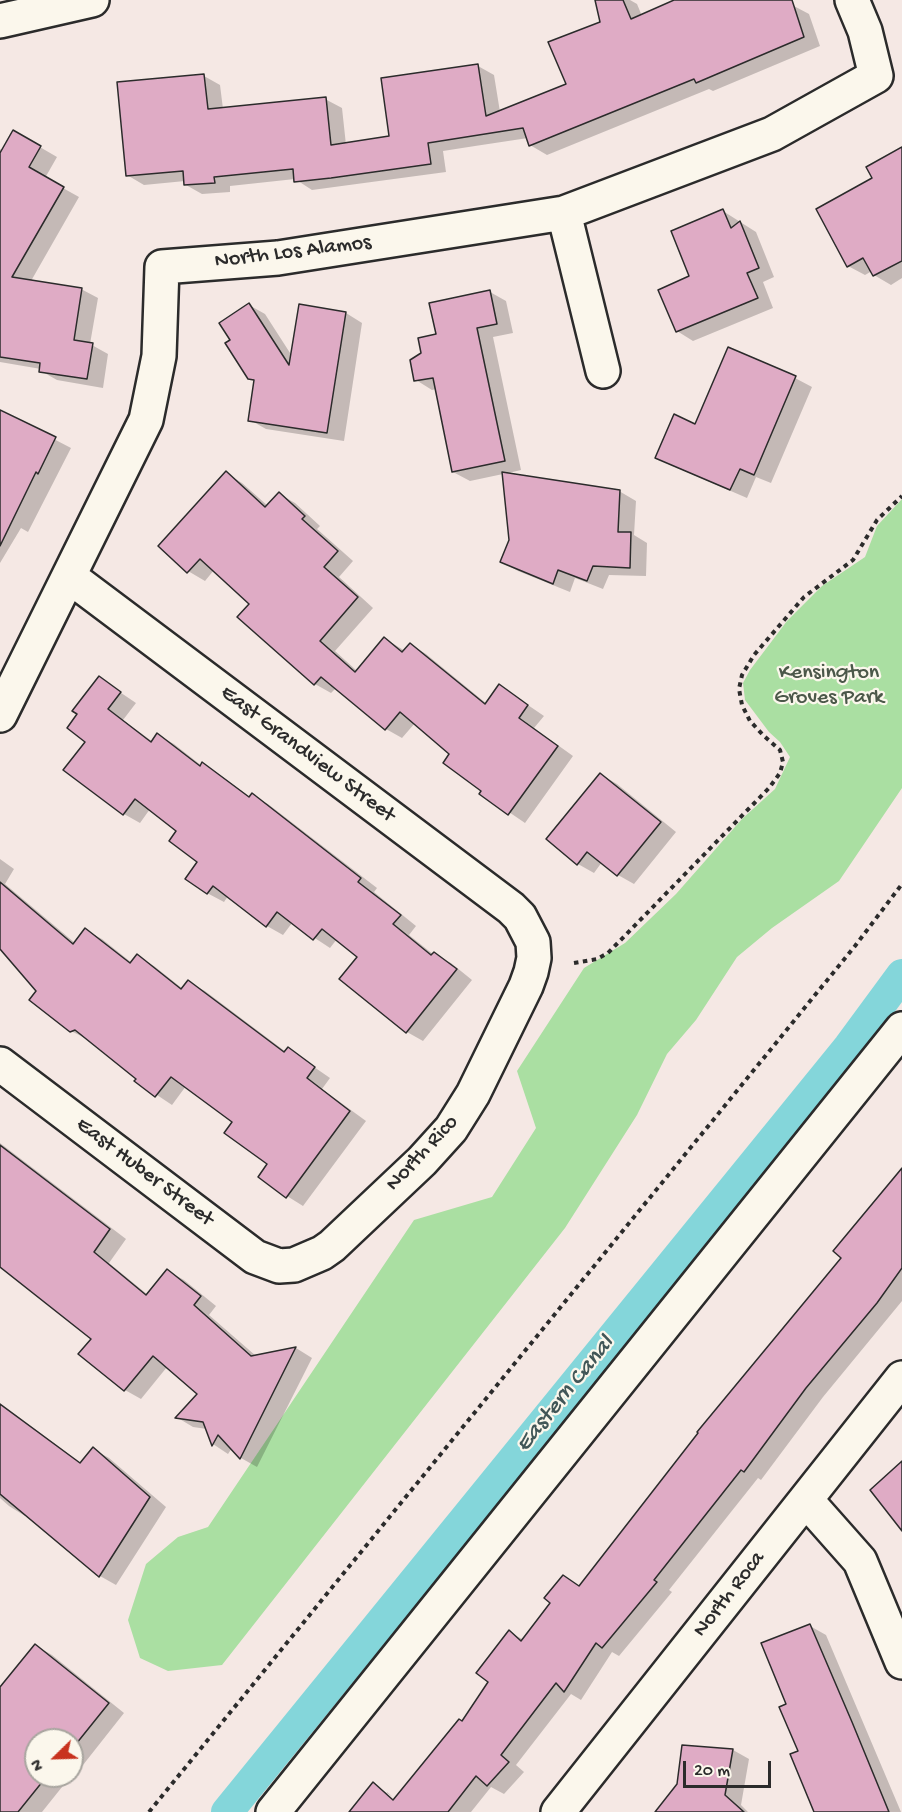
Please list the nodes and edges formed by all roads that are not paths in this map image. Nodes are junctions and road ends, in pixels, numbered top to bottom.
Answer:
1 (92, 0) edge
2 (852, 0) edge
3 (0, 21) edge
4 (564, 213) junction
5 (603, 372) dead end
6 (70, 577) junction
7 (0, 715) edge
8 (533, 942) joint
9 (902, 1029) edge
10 (0, 1064) edge
11 (294, 1265) joint
12 (902, 1377) edge
13 (806, 1500) junction
14 (902, 1662) edge
15 (273, 1812) edge
16 (558, 1812) edge

1 - 3 street
2 - 4 street, North Los Alamos
4 - 5 street
4 - 6 street, North Los Alamos
6 - 7 street, North Los Alamos
6 - 8 street, East Grandview Street
8 - 11 street, North Rico
9 - 15 street
10 - 11 street, East Huber Street
12 - 13 street, North Roca
13 - 14 street
13 - 16 street, North Roca

